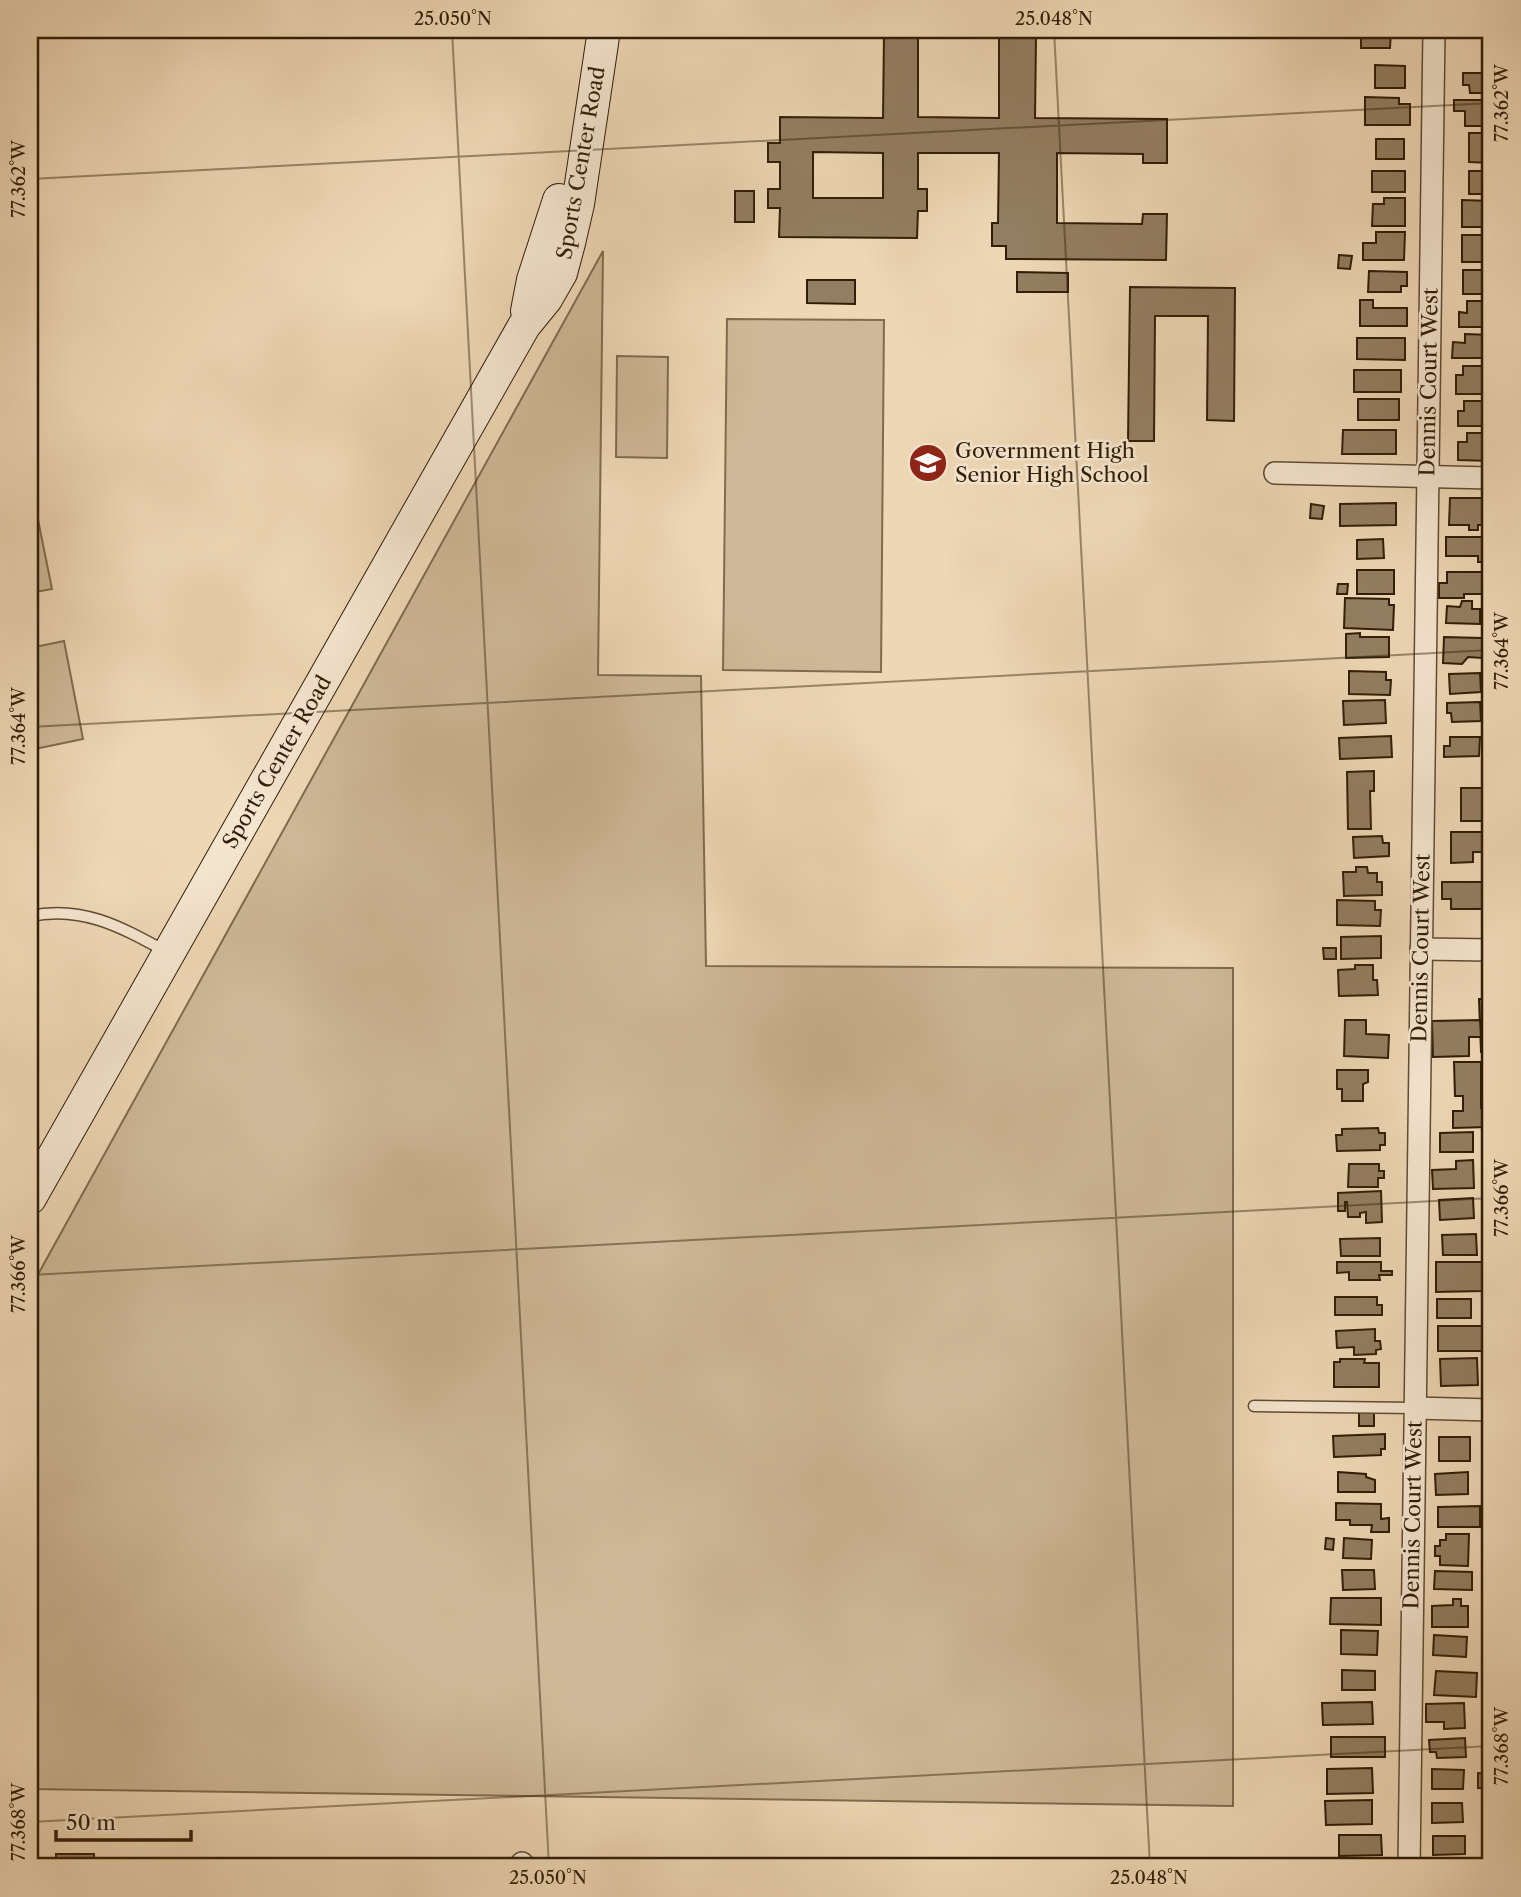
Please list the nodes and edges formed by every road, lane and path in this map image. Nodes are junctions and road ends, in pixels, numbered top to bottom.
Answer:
1 (587, 30) edge
2 (604, 30) edge
3 (1434, 30) edge
4 (524, 326) junction
5 (1275, 473) dead end
6 (1428, 477) junction
7 (1491, 478) edge
8 (30, 916) edge
9 (1421, 949) junction
10 (1491, 950) edge
11 (169, 953) junction
12 (30, 1198) edge
13 (1254, 1406) dead end
14 (1415, 1408) junction
15 (1491, 1410) edge
16 (1409, 1867) edge

1 - 4 main road, Sports Center Road
2 - 4 main road, Sports Center Road
3 - 6 street, Dennis Court West
4 - 11 main road, Sports Center Road
5 - 6 street
6 - 7 street
6 - 9 street, Dennis Court West
8 - 11 lane
9 - 10 street
9 - 14 street, Dennis Court West
11 - 12 main road, Sports Center Road
13 - 14 lane
14 - 15 street
14 - 16 street, Dennis Court West

